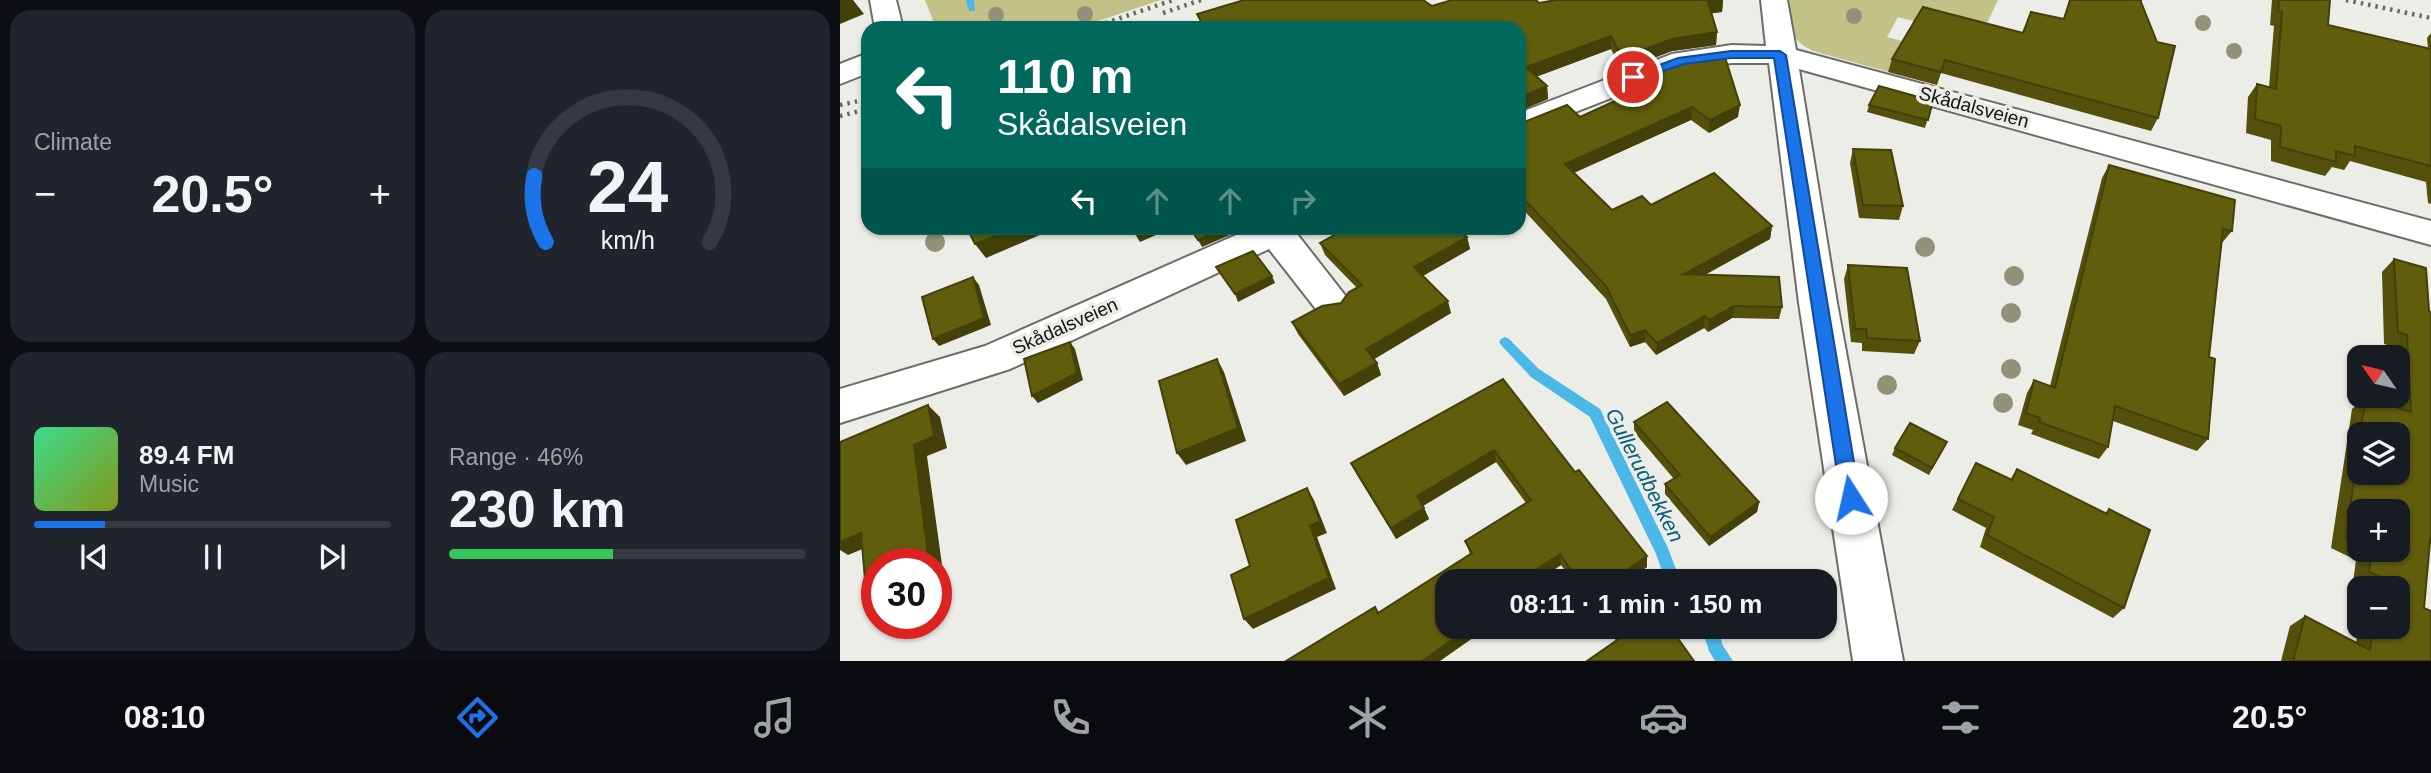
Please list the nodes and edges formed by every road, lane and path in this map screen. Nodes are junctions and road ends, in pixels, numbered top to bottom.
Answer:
1 (883, 0) edge
2 (1774, 0) edge
3 (888, 21) edge
4 (1780, 55) junction
5 (861, 65) edge
6 (840, 75) edge
7 (1526, 121) edge
8 (2431, 233) edge
9 (1268, 235) edge
10 (1283, 235) edge
11 (1332, 303) edge
12 (840, 406) edge
13 (1878, 661) edge

1 - 3 street
2 - 4 street
4 - 7 street, Skådalsveien
4 - 8 street, Skådalsveien
4 - 13 street
5 - 6 street
9 - 12 street, Skådalsveien
10 - 11 street

